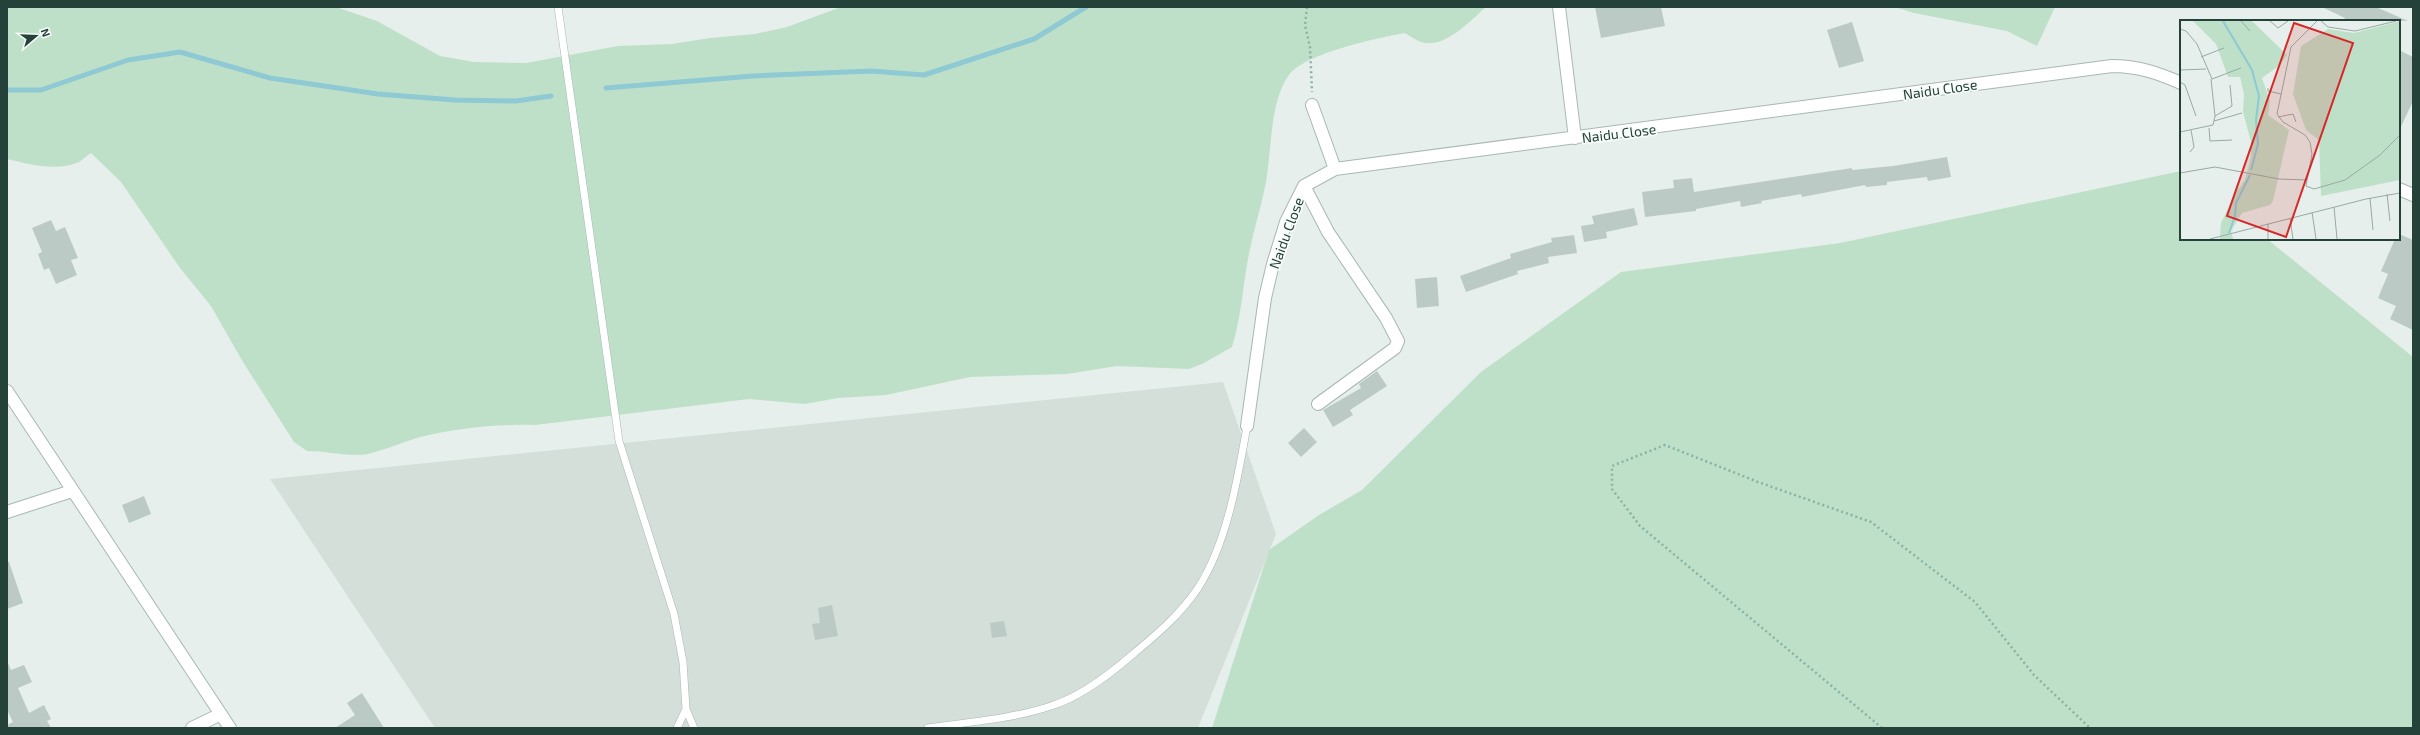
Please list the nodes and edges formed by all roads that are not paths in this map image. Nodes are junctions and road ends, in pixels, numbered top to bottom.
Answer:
1 (558, 7) edge
2 (1560, 7) edge
3 (2180, 83) edge
4 (1312, 105) road end
5 (1576, 138) junction
6 (1335, 169) junction
7 (1304, 186) junction
8 (2400, 189) edge
9 (2413, 195) edge
10 (7, 391) edge
11 (1318, 404) dead end
12 (1247, 426) joint
13 (72, 492) junction
14 (7, 512) edge
15 (686, 709) junction
16 (221, 714) junction
17 (192, 728) edge
18 (230, 728) edge
19 (677, 728) edge
20 (694, 728) edge
21 (928, 728) edge

1 - 15 lane
2 - 5 street
3 - 5 street, Naidu Close
4 - 6 street
5 - 6 street, Naidu Close
6 - 7 street, Naidu Close
7 - 11 street
7 - 12 street, Naidu Close
8 - 9 street
10 - 13 street
12 - 21 lane
13 - 14 street
13 - 16 street
15 - 19 lane
15 - 20 lane
16 - 17 street
16 - 18 street

